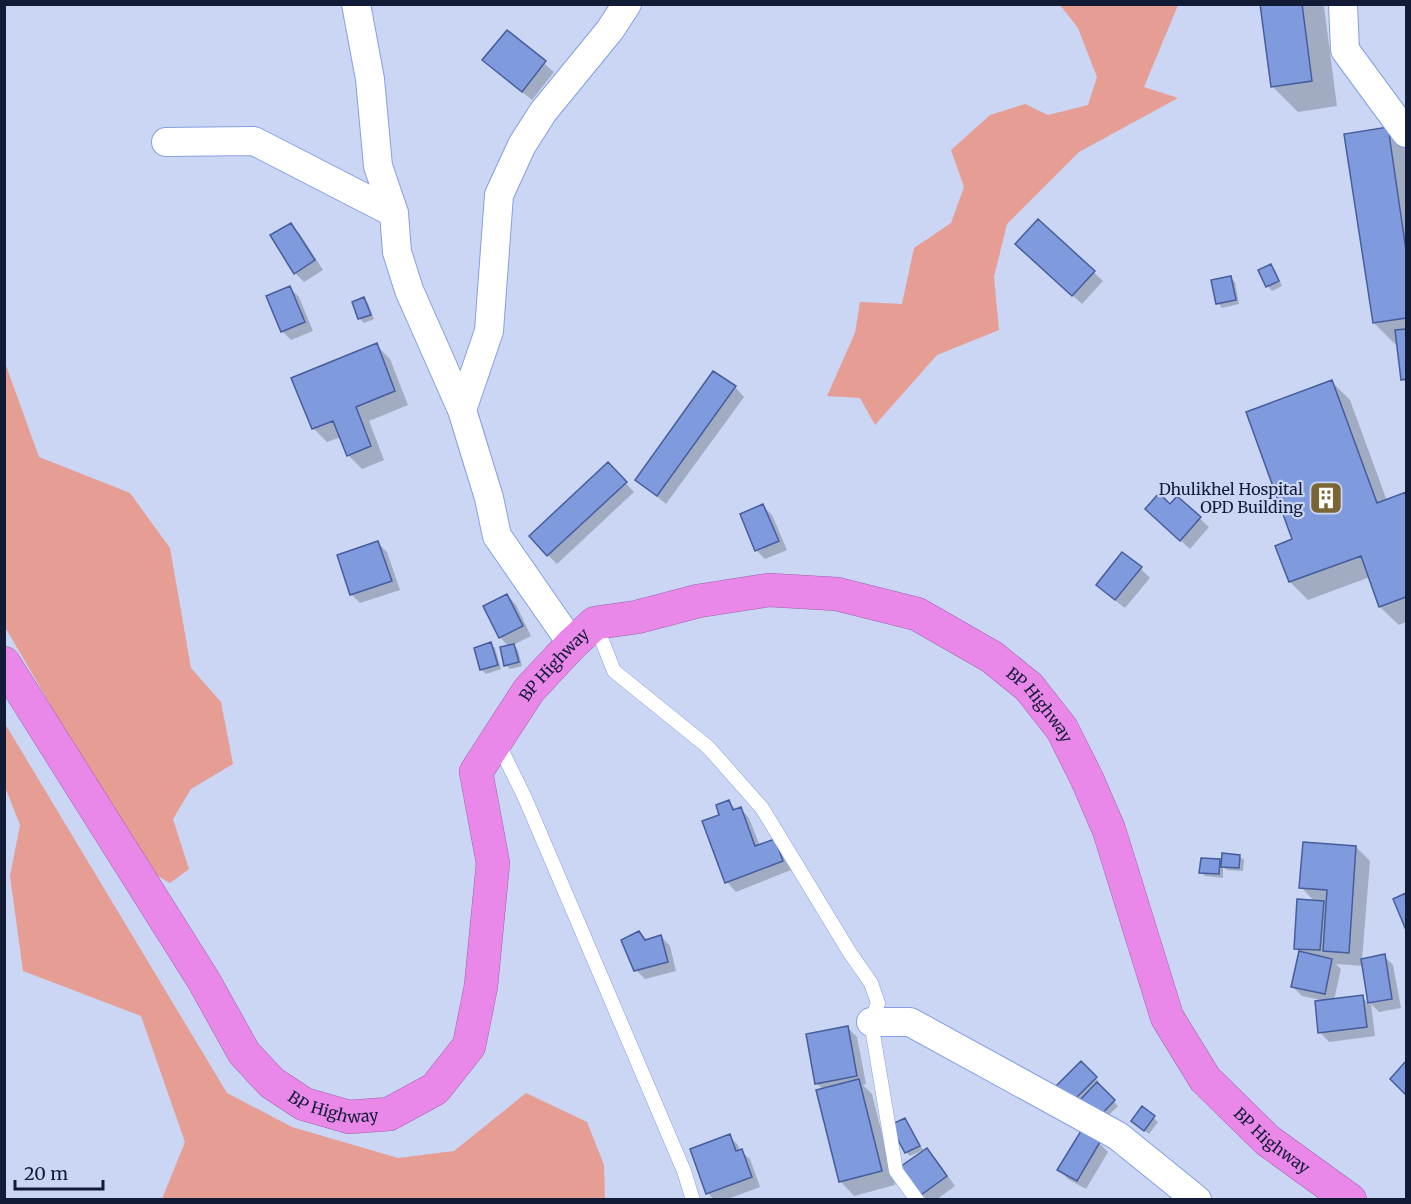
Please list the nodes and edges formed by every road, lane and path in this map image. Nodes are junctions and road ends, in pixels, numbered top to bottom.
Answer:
1 (356, 4) edge
2 (627, 4) edge
3 (1343, 4) edge
4 (1407, 133) edge
5 (166, 142) dead end
6 (394, 213) junction
7 (462, 410) junction
8 (584, 634) junction
9 (4, 663) edge
10 (496, 738) junction
11 (871, 1022) junction
12 (693, 1200) edge
13 (917, 1200) edge
14 (1197, 1200) edge
15 (1350, 1200) edge

1 - 6 street
2 - 7 street
3 - 4 street
5 - 6 street
6 - 7 street
7 - 8 street
8 - 10 highway, BP Highway
8 - 11 lane
8 - 15 highway, BP Highway
9 - 10 highway, BP Highway
10 - 12 lane
11 - 13 lane
11 - 14 street

